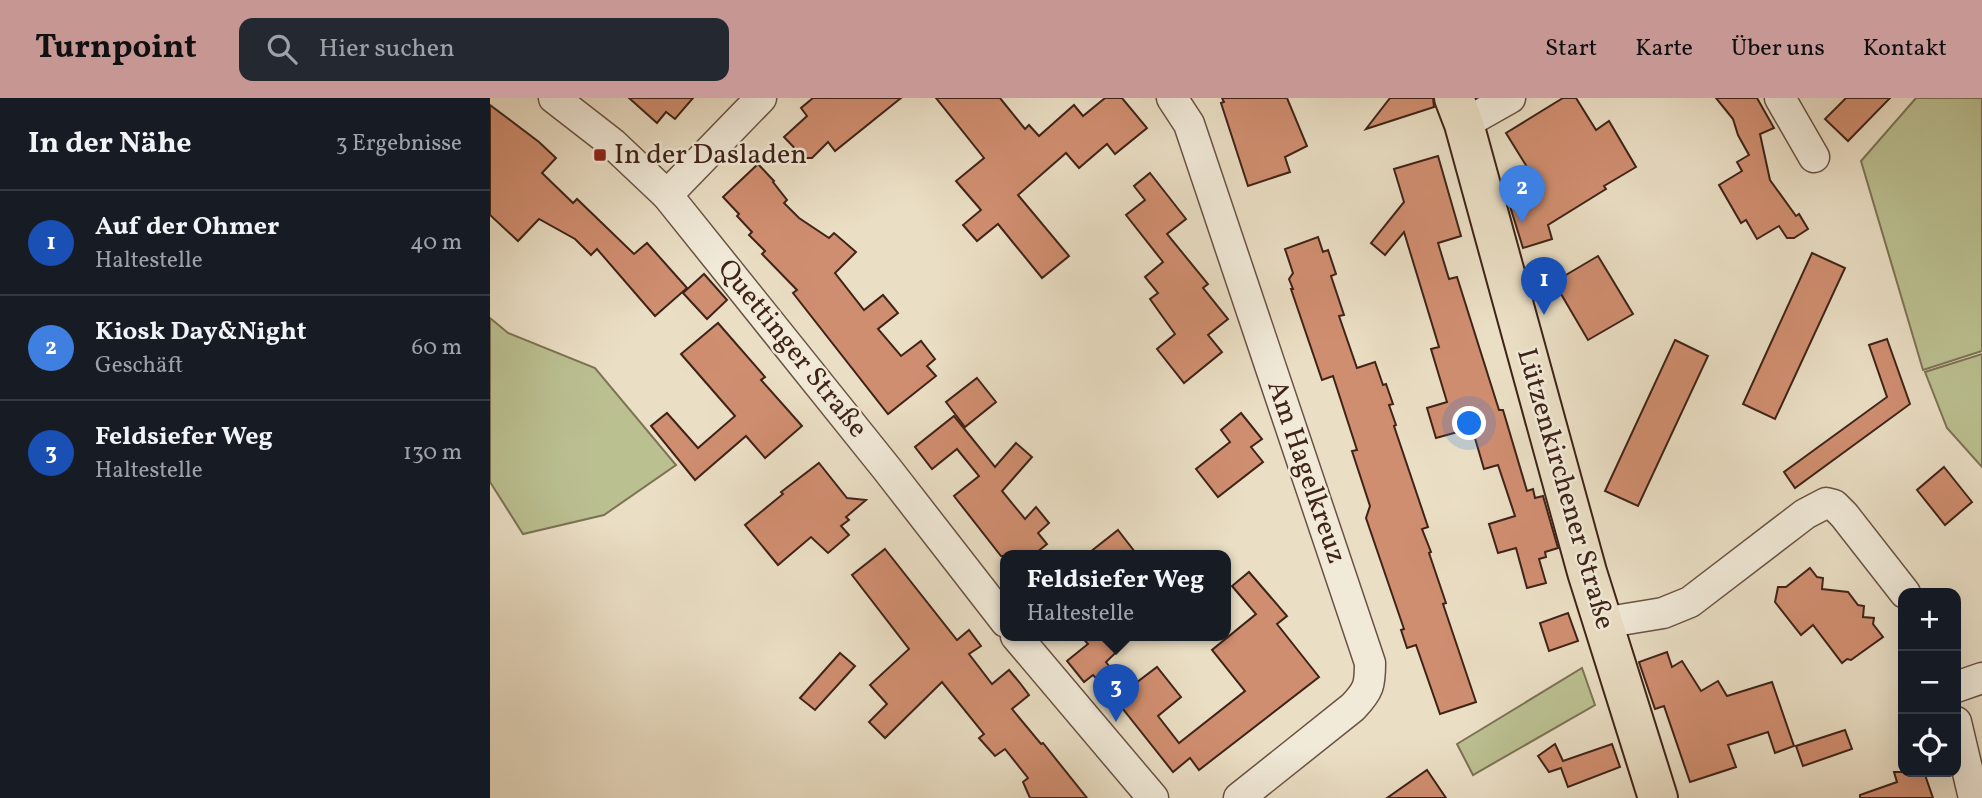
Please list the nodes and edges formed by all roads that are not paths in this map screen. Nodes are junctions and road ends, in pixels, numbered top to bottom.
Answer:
1 (554, 98) edge
2 (761, 98) edge
3 (1172, 98) edge
4 (1510, 98) edge
5 (1780, 98) edge
6 (1459, 111) edge
7 (1814, 157) dead end
8 (667, 195) junction
9 (1901, 588) edge
10 (1000, 614) edge
11 (1602, 622) junction
12 (1020, 641) edge
13 (1982, 678) edge
14 (1961, 685) edge
15 (1961, 743) edge
16 (1153, 798) edge
17 (1239, 798) edge
18 (1658, 798) edge
19 (1974, 798) edge

1 - 8 street, Quettinger Straße
2 - 8 street
3 - 17 street, Am Hagelkreuz
4 - 6 street
5 - 7 street
6 - 11 main road, Lützenkirchener Straße
8 - 10 street, Quettinger Straße
9 - 11 street
11 - 18 main road, Lützenkirchener Straße
12 - 16 street
13 - 14 street
15 - 19 street

